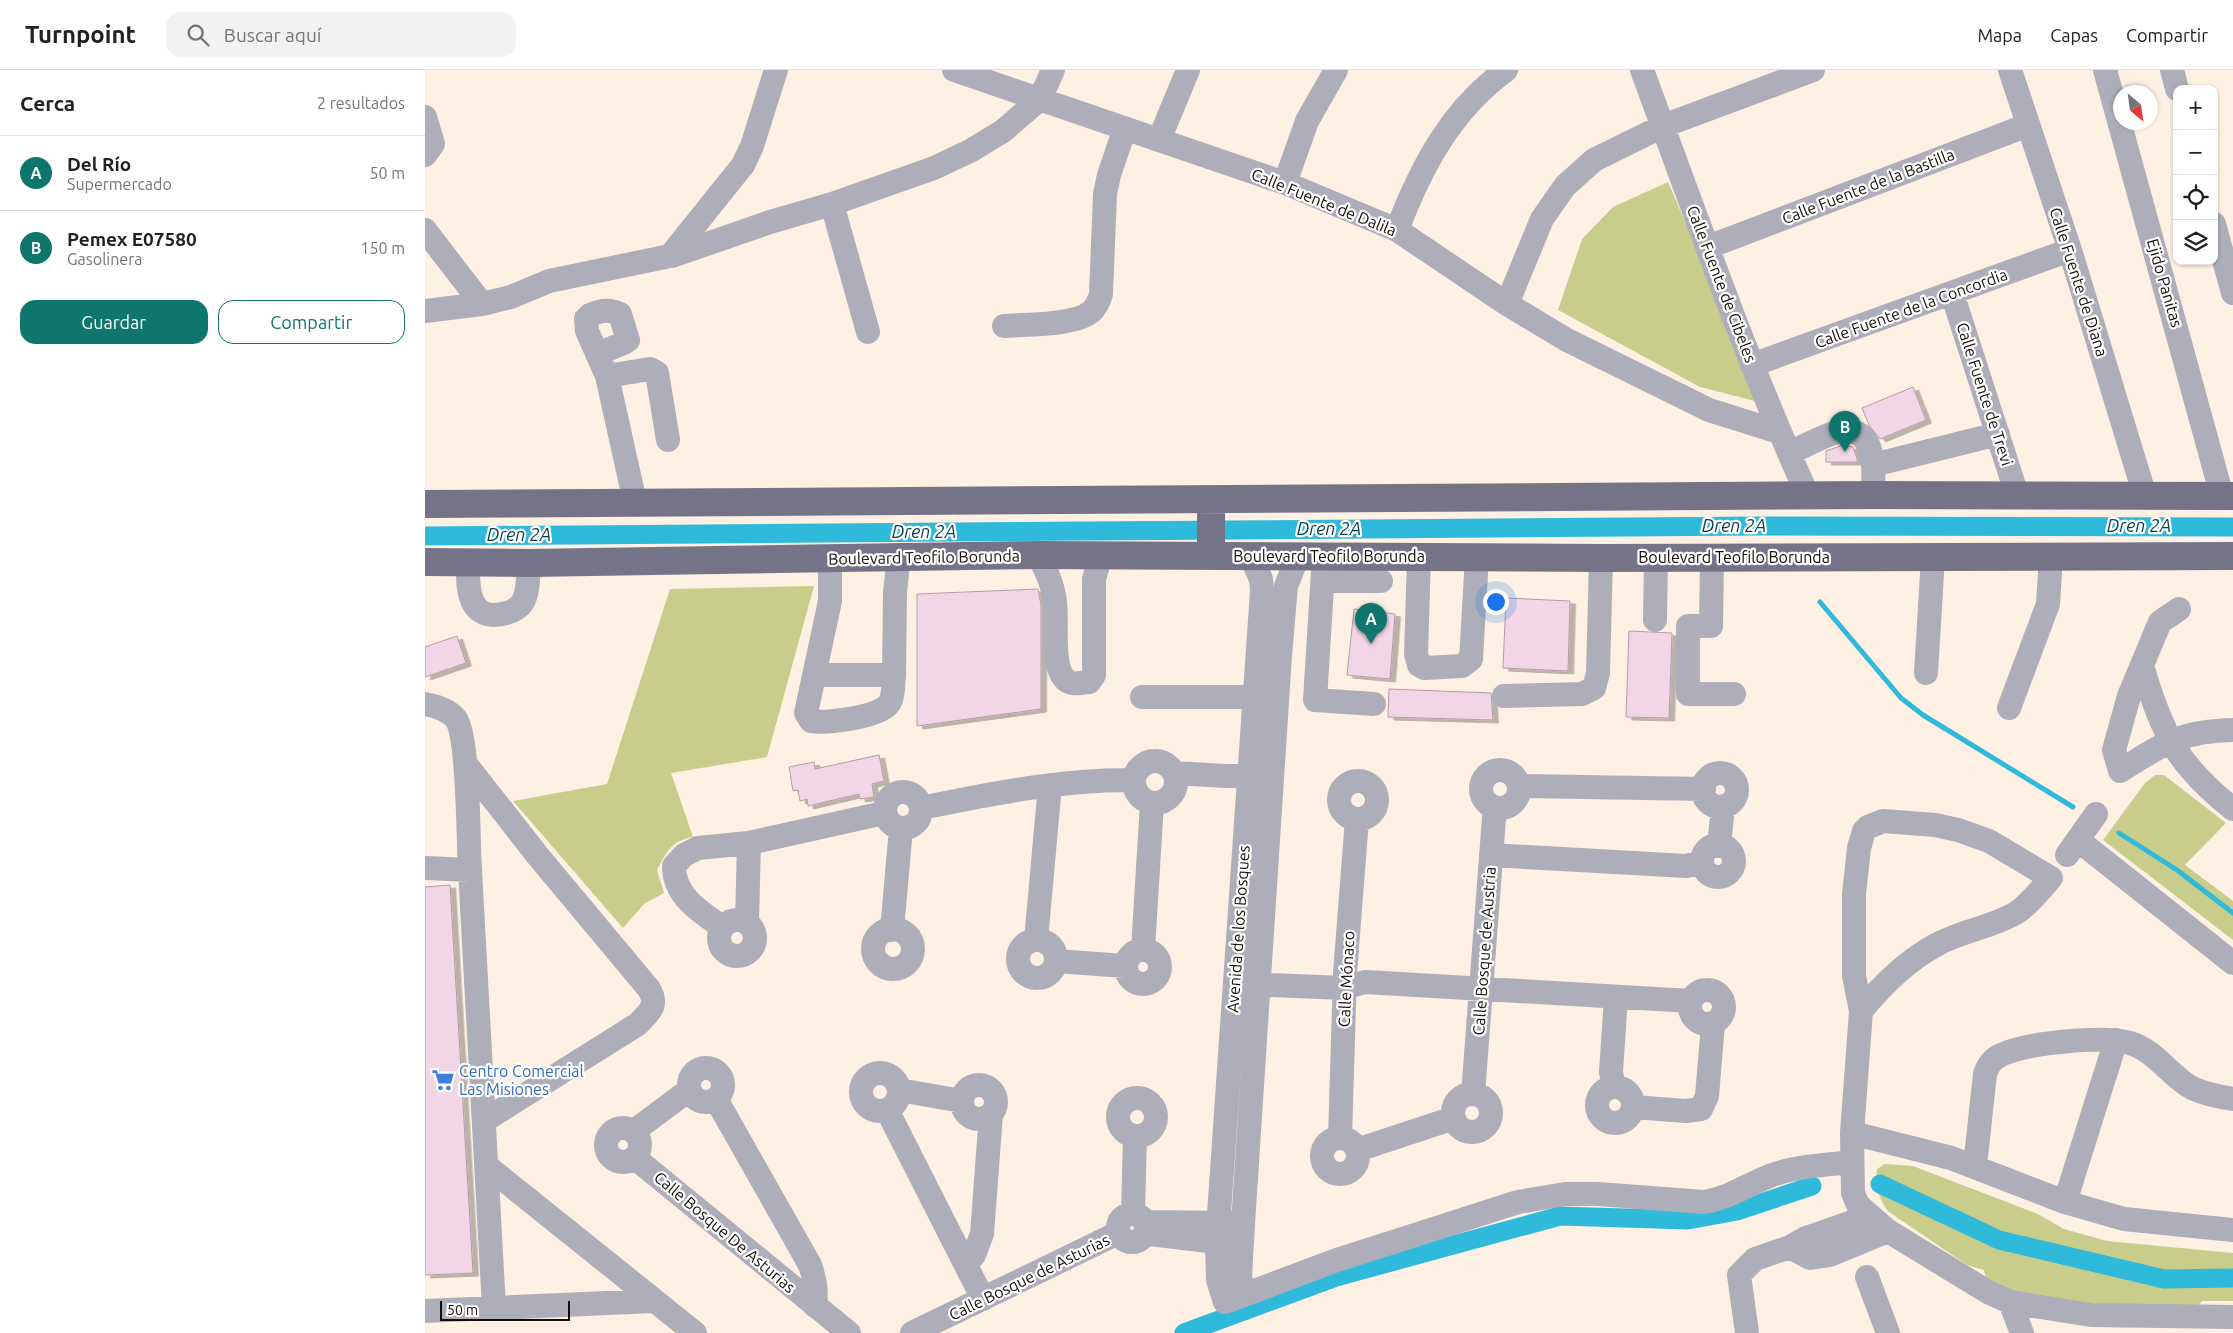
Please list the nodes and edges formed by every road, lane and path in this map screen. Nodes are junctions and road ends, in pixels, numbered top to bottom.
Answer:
1 (776, 70) edge
2 (954, 70) edge
3 (1053, 70) edge
4 (1188, 70) edge
5 (1336, 70) edge
6 (1506, 70) edge
7 (1642, 70) edge
8 (1813, 70) edge
9 (2010, 70) edge
10 (2105, 70) edge
11 (2172, 70) edge
12 (2176, 85) edge
13 (1041, 98) junction
14 (425, 117) edge
15 (2029, 125) junction
16 (1663, 126) junction
17 (1125, 128) junction
18 (1159, 140) junction
19 (425, 155) edge
20 (1285, 183) junction
21 (832, 204) junction
22 (425, 230) edge
23 (1397, 230) junction
24 (2218, 239) edge
25 (1709, 247) junction
26 (2070, 250) junction
27 (670, 256) junction
28 (1952, 293) junction
29 (2233, 293) edge
30 (482, 304) junction
31 (1507, 304) junction
32 (425, 311) edge
33 (1004, 326) dead end
34 (868, 332) dead end
35 (597, 354) dead end
36 (1752, 365) junction
37 (607, 376) junction
38 (1779, 432) junction
39 (1998, 434) junction
40 (668, 440) dead end
41 (1789, 453) junction
42 (1873, 465) junction
43 (2017, 494) junction
44 (1874, 495) junction
45 (1808, 496) junction
46 (2145, 496) junction
47 (2227, 496) edge
48 (635, 502) junction
49 (425, 504) edge
50 (1211, 507) junction
51 (1211, 548) junction
52 (1037, 555) junction
53 (1101, 555) junction
54 (899, 556) junction
55 (2051, 556) junction
56 (2233, 556) edge
57 (1251, 557) junction
58 (1419, 557) junction
59 (1477, 557) junction
60 (1657, 557) junction
61 (1712, 557) junction
62 (1933, 557) junction
63 (1601, 558) junction
64 (830, 559) junction
65 (425, 562) edge
66 (468, 562) junction
67 (529, 563) junction
68 (1315, 564) junction
69 (2179, 609) dead end
70 (1655, 620) dead end
71 (1257, 654) junction
72 (1280, 656) junction
73 (1318, 659) junction
74 (2142, 666) junction
75 (1927, 673) dead end
76 (814, 675) junction
77 (894, 675) junction
78 (1734, 694) dead end
79 (1142, 696) dead end
80 (1504, 696) dead end
81 (1254, 697) junction
82 (1278, 699) junction
83 (1315, 700) junction
84 (425, 704) edge
85 (1374, 704) dead end
86 (2009, 708) dead end
87 (2233, 730) edge
88 (2169, 741) junction
89 (465, 763) junction
90 (1176, 779) junction
91 (1134, 780) junction
92 (1248, 783) junction
93 (1273, 783) junction
94 (1050, 785) junction
95 (1519, 786) junction
96 (1152, 803) junction
97 (921, 808) junction
98 (1499, 809) junction
99 (2233, 810) edge
100 (2096, 814) dead end
101 (1357, 819) dead end
102 (893, 820) junction
103 (749, 843) junction
104 (1491, 856) junction
105 (425, 868) edge
106 (470, 870) junction
107 (747, 922) junction
108 (722, 927) junction
109 (892, 930) dead end
110 (1036, 940) junction
111 (1143, 949) junction
112 (1056, 961) junction
113 (2233, 963) edge
114 (1125, 966) junction
115 (1235, 975) junction
116 (1261, 976) junction
117 (1351, 981) junction
118 (1480, 989) junction
119 (1616, 997) junction
120 (1861, 1011) junction
121 (2116, 1040) junction
122 (899, 1090) junction
123 (1473, 1094) junction
124 (2233, 1100) edge
125 (887, 1110) junction
126 (1454, 1118) junction
127 (485, 1120) junction
128 (1852, 1133) junction
129 (1135, 1136) dead end
130 (1852, 1162) junction
131 (1975, 1166) junction
132 (488, 1167) junction
133 (2065, 1202) junction
134 (1869, 1216) junction
135 (1141, 1223) junction
136 (2233, 1230) edge
137 (1888, 1231) junction
138 (1218, 1232) junction
139 (1243, 1234) junction
140 (1790, 1247) junction
141 (966, 1264) junction
142 (1867, 1277) dead end
143 (1234, 1298) junction
144 (983, 1299) junction
145 (653, 1301) junction
146 (2010, 1302) junction
147 (815, 1306) junction
148 (494, 1308) junction
149 (425, 1311) edge
150 (2233, 1317) edge
151 (2088, 1324) edge
152 (695, 1333) edge
153 (849, 1333) edge
154 (912, 1333) edge
155 (1747, 1333) edge
156 (1888, 1333) edge
157 (2022, 1333) edge

1 - 27 street
2 - 13 street, Calle Fuente de Dalila
3 - 13 street
4 - 18 street
5 - 20 street
6 - 23 street
7 - 16 street, Calle Fuente de Cibeles
8 - 16 street
9 - 15 street, Calle Fuente de Diana
10 - 47 street, Ejido Panitas
11 - 12 street
13 - 17 street, Calle Fuente de Dalila
13 - 21 street
14 - 19 street
15 - 25 street, Calle Fuente de la Bastilla
15 - 26 street, Calle Fuente de Diana
16 - 25 street, Calle Fuente de Cibeles
16 - 31 street
17 - 18 street, Calle Fuente de Dalila
17 - 33 street
18 - 20 street, Calle Fuente de Dalila
20 - 23 street, Calle Fuente de Dalila
21 - 27 street
21 - 34 street
22 - 30 street
23 - 31 street, Calle Fuente de Dalila
24 - 29 street
25 - 36 street, Calle Fuente de Cibeles
26 - 28 street, Calle Fuente de la Concordia
26 - 46 street, Calle Fuente de Diana
27 - 30 street
28 - 36 street, Calle Fuente de la Concordia
28 - 39 street, Calle Fuente de Trevi
30 - 32 street
31 - 38 street, Calle Fuente de Dalila
35 - 37 street
36 - 38 street, Calle Fuente de Cibeles
37 - 40 street
37 - 48 street
38 - 41 street, Calle Fuente de Cibeles
39 - 42 street
39 - 43 street, Calle Fuente de Trevi
41 - 42 street
41 - 45 street, Calle Fuente de Cibeles
42 - 44 street
43 - 44 main road
43 - 46 main road
44 - 45 main road
45 - 50 main road
46 - 47 main road
48 - 49 main road
48 - 50 main road
50 - 51 main road
51 - 53 main road, Boulevard Teofilo Borunda
51 - 57 main road, Boulevard Teofilo Borunda
52 - 53 main road, Boulevard Teofilo Borunda
52 - 53 street
52 - 54 main road, Boulevard Teofilo Borunda
54 - 64 main road, Boulevard Teofilo Borunda
54 - 77 street
55 - 56 main road, Boulevard Teofilo Borunda
55 - 62 main road, Boulevard Teofilo Borunda
55 - 86 street
57 - 68 main road, Boulevard Teofilo Borunda
57 - 71 street, Avenida de los Bosques
58 - 59 main road, Boulevard Teofilo Borunda
58 - 59 street
58 - 68 main road, Boulevard Teofilo Borunda
59 - 63 main road, Boulevard Teofilo Borunda
60 - 61 main road, Boulevard Teofilo Borunda
60 - 63 main road, Boulevard Teofilo Borunda
60 - 70 street
61 - 62 main road, Boulevard Teofilo Borunda
61 - 78 street
62 - 75 street
63 - 80 street
64 - 67 main road, Boulevard Teofilo Borunda
64 - 76 street
65 - 66 main road, Boulevard Teofilo Borunda
66 - 67 main road, Boulevard Teofilo Borunda
66 - 67 street
68 - 72 street, Avenida de los Bosques
68 - 73 street
69 - 74 street
71 - 72 street
71 - 81 street, Avenida de los Bosques
72 - 73 street
72 - 82 street, Avenida de los Bosques
73 - 83 street
74 - 88 street
74 - 88 street
76 - 77 street
76 - 77 street
79 - 81 street
81 - 92 street, Avenida de los Bosques
82 - 83 street
82 - 93 street, Avenida de los Bosques
83 - 85 street
84 - 89 street
87 - 88 street
88 - 99 street
89 - 106 street
89 - 127 street
90 - 91 street
90 - 92 street
90 - 92 street
90 - 96 street
91 - 94 street
91 - 96 street
92 - 93 street
92 - 115 street, Avenida de los Bosques
93 - 116 street, Avenida de los Bosques
94 - 97 street
94 - 110 street
95 - 98 street
95 - 98 street
95 - 104 street
96 - 111 street
97 - 102 street
97 - 102 street
98 - 104 street, Calle Bosque de Austria
100 - 113 street
101 - 117 street, Calle Mónaco
102 - 103 street
102 - 109 street
103 - 107 street
103 - 108 street
104 - 118 street, Calle Bosque de Austria
105 - 106 street
106 - 127 street
107 - 108 street
107 - 108 street
110 - 112 street
110 - 112 street
111 - 114 street
111 - 114 street
112 - 114 street
115 - 116 street
115 - 138 street, Avenida de los Bosques
116 - 117 street
116 - 139 street, Avenida de los Bosques
117 - 118 street
117 - 126 street, Calle Mónaco
118 - 119 street
118 - 123 street, Calle Bosque de Austria
119 - 119 street
120 - 120 street
120 - 128 street
121 - 124 street
121 - 131 street
121 - 133 street
122 - 125 street
122 - 125 street
122 - 141 street
123 - 126 street
123 - 126 street
125 - 141 street
127 - 132 street
128 - 130 street
128 - 131 street
129 - 135 street
130 - 134 street
130 - 143 street
131 - 133 street
132 - 145 street
132 - 148 street
133 - 136 street
134 - 137 street
134 - 140 street
135 - 138 street
135 - 144 street, Calle Bosque de Asturias
137 - 140 street
137 - 146 street
138 - 139 street
138 - 143 street, Avenida de los Bosques
139 - 143 street, Avenida de los Bosques
140 - 155 street
141 - 144 street
142 - 156 street
144 - 154 street, Calle Bosque de Asturias
145 - 148 street
145 - 152 street
146 - 151 street
146 - 157 street
147 - 147 street, Calle Bosque De Asturias
147 - 153 street, Calle Bosque De Asturias
148 - 149 street
150 - 151 street

